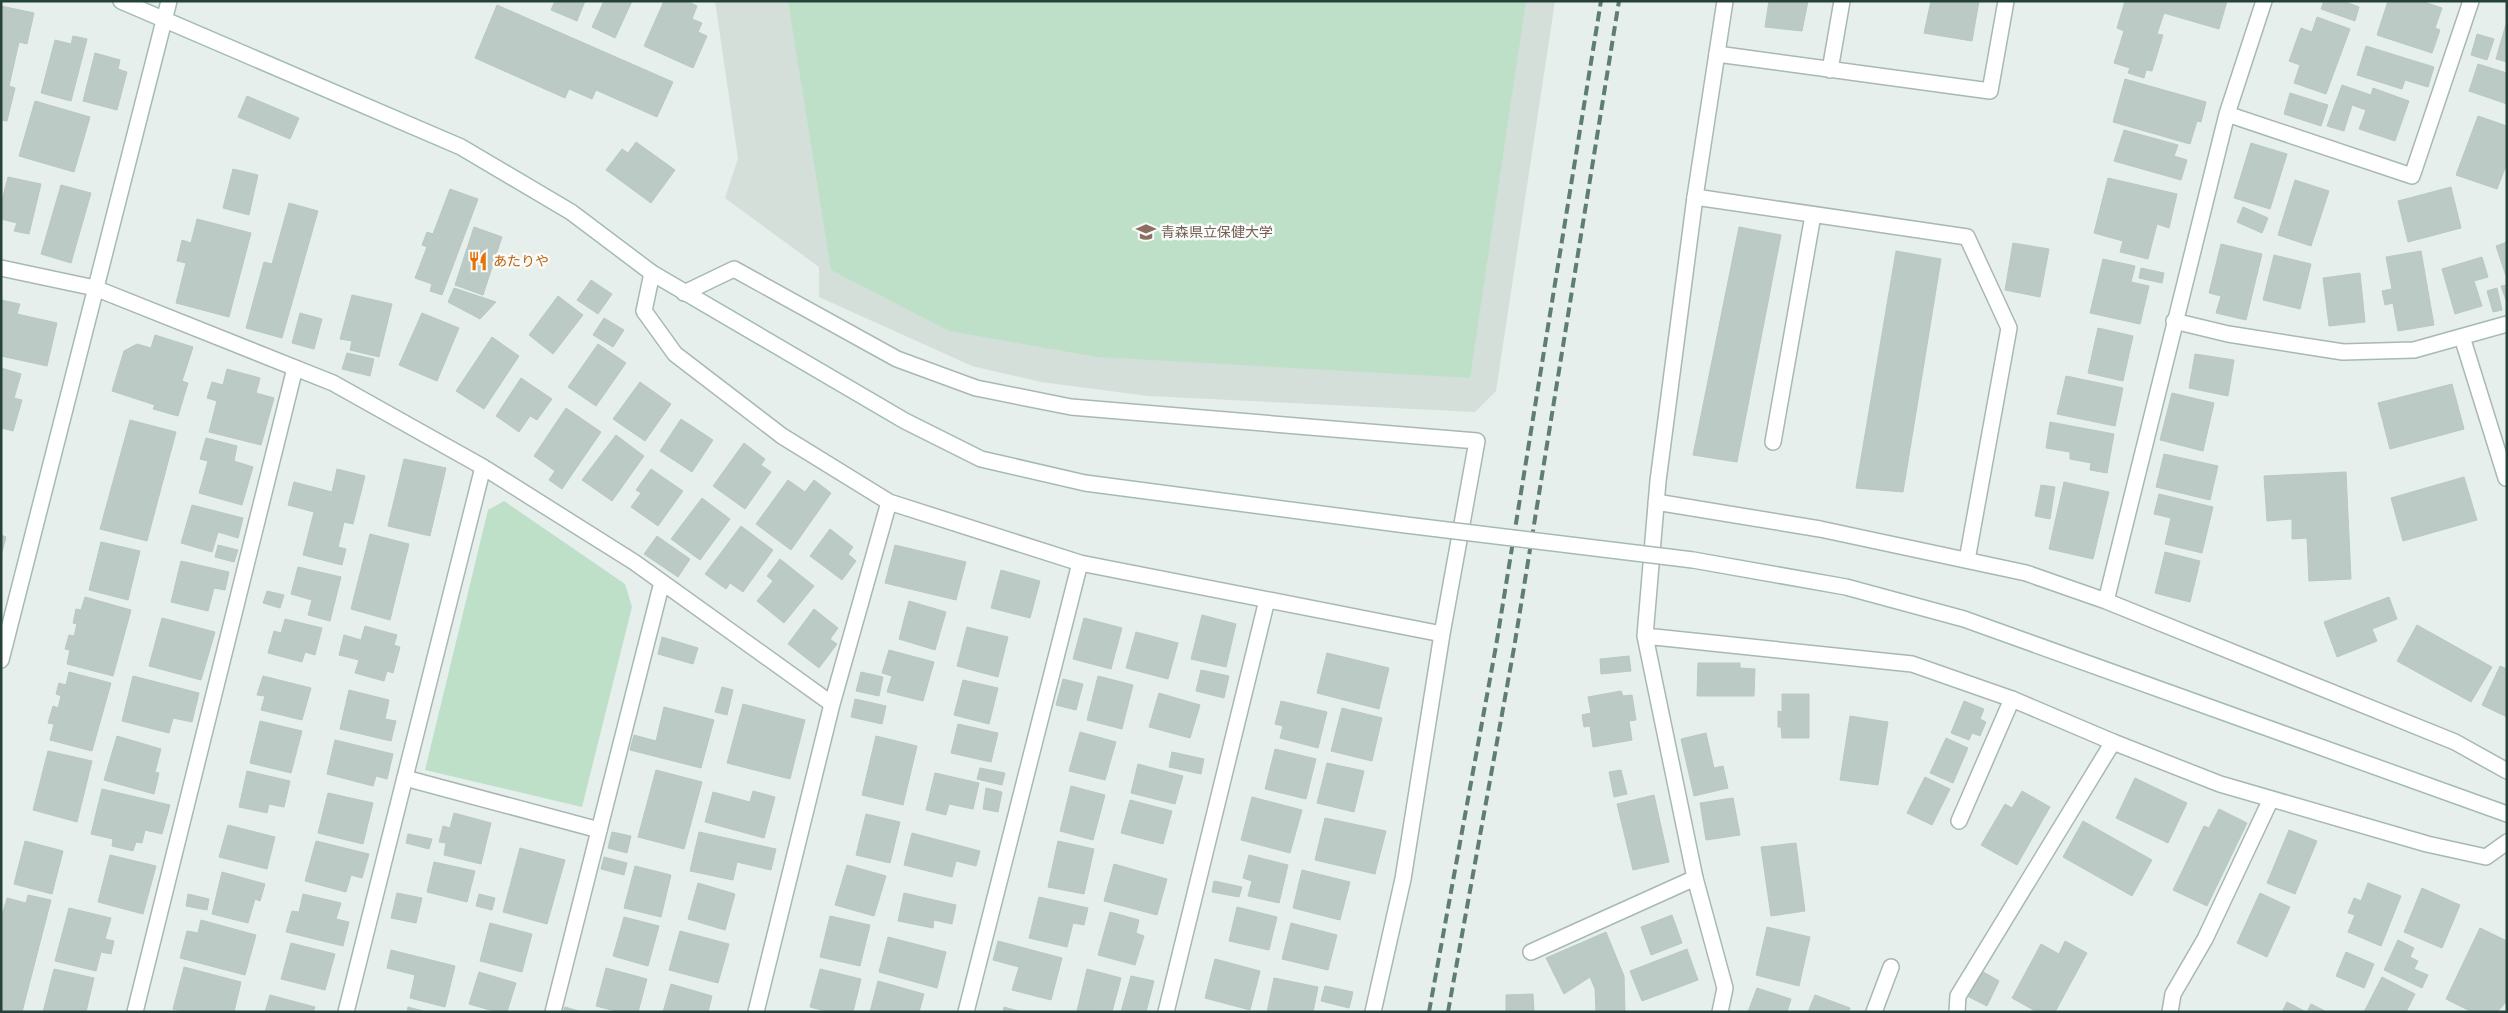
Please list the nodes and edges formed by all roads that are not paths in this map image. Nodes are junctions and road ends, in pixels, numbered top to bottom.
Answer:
1 (120, 1) edge
2 (169, 1) edge
3 (1726, 1) edge
4 (1842, 1) edge
5 (2006, 1) edge
6 (2264, 1) edge
7 (2471, 1) edge
8 (165, 20) junction
9 (1717, 54) junction
10 (1830, 70) junction
11 (2227, 114) junction
12 (1695, 197) junction
13 (1813, 214) junction
14 (1, 268) edge
15 (652, 273) junction
16 (96, 288) junction
17 (684, 292) junction
18 (2174, 320) junction
19 (2507, 324) edge
20 (2462, 336) junction
21 (295, 368) junction
22 (1773, 442) dead end
23 (483, 467) junction
24 (2506, 478) edge
25 (889, 502) junction
26 (1656, 502) junction
27 (1968, 560) junction
28 (1080, 563) junction
29 (662, 582) junction
30 (1267, 600) junction
31 (2106, 601) junction
32 (1442, 634) junction
33 (1645, 636) junction
34 (1, 660) edge
35 (2012, 699) junction
36 (832, 704) junction
37 (2113, 742) junction
38 (2507, 771) edge
39 (404, 778) junction
40 (2271, 799) junction
41 (2507, 814) edge
42 (1960, 821) dead end
43 (599, 830) junction
44 (2507, 842) edge
45 (1695, 878) junction
46 (1531, 952) dead end
47 (1891, 967) dead end
48 (135, 1012) edge
49 (346, 1012) edge
50 (553, 1012) edge
51 (756, 1012) edge
52 (966, 1012) edge
53 (1166, 1012) edge
54 (1373, 1012) edge
55 (1720, 1012) edge
56 (1874, 1012) edge
57 (1957, 1012) edge
58 (2170, 1012) edge

1 - 8 street
2 - 8 street
3 - 9 street
4 - 10 street
5 - 10 street
6 - 11 street
7 - 11 street
8 - 15 street
8 - 16 street
9 - 10 street
9 - 12 street
11 - 18 street
12 - 13 street
12 - 26 street
13 - 22 street
13 - 27 street
14 - 16 street
15 - 17 street
15 - 25 street
16 - 21 street
16 - 34 street
17 - 32 street
17 - 41 street, bridge
18 - 20 street
18 - 31 street
19 - 20 street
20 - 24 street
21 - 23 street
21 - 48 street
23 - 29 street
23 - 39 street
25 - 28 street
25 - 36 street
26 - 27 street
26 - 33 street
27 - 31 street
28 - 30 street
28 - 52 street
29 - 36 street
29 - 43 street
30 - 32 street
30 - 53 street
31 - 38 street
32 - 54 street
33 - 35 street
33 - 45 street
35 - 37 street
35 - 42 street
36 - 51 street
37 - 40 street
37 - 57 street
39 - 43 street
39 - 49 street
40 - 44 street
40 - 58 street
43 - 50 street
45 - 46 street
45 - 55 street
47 - 56 street

